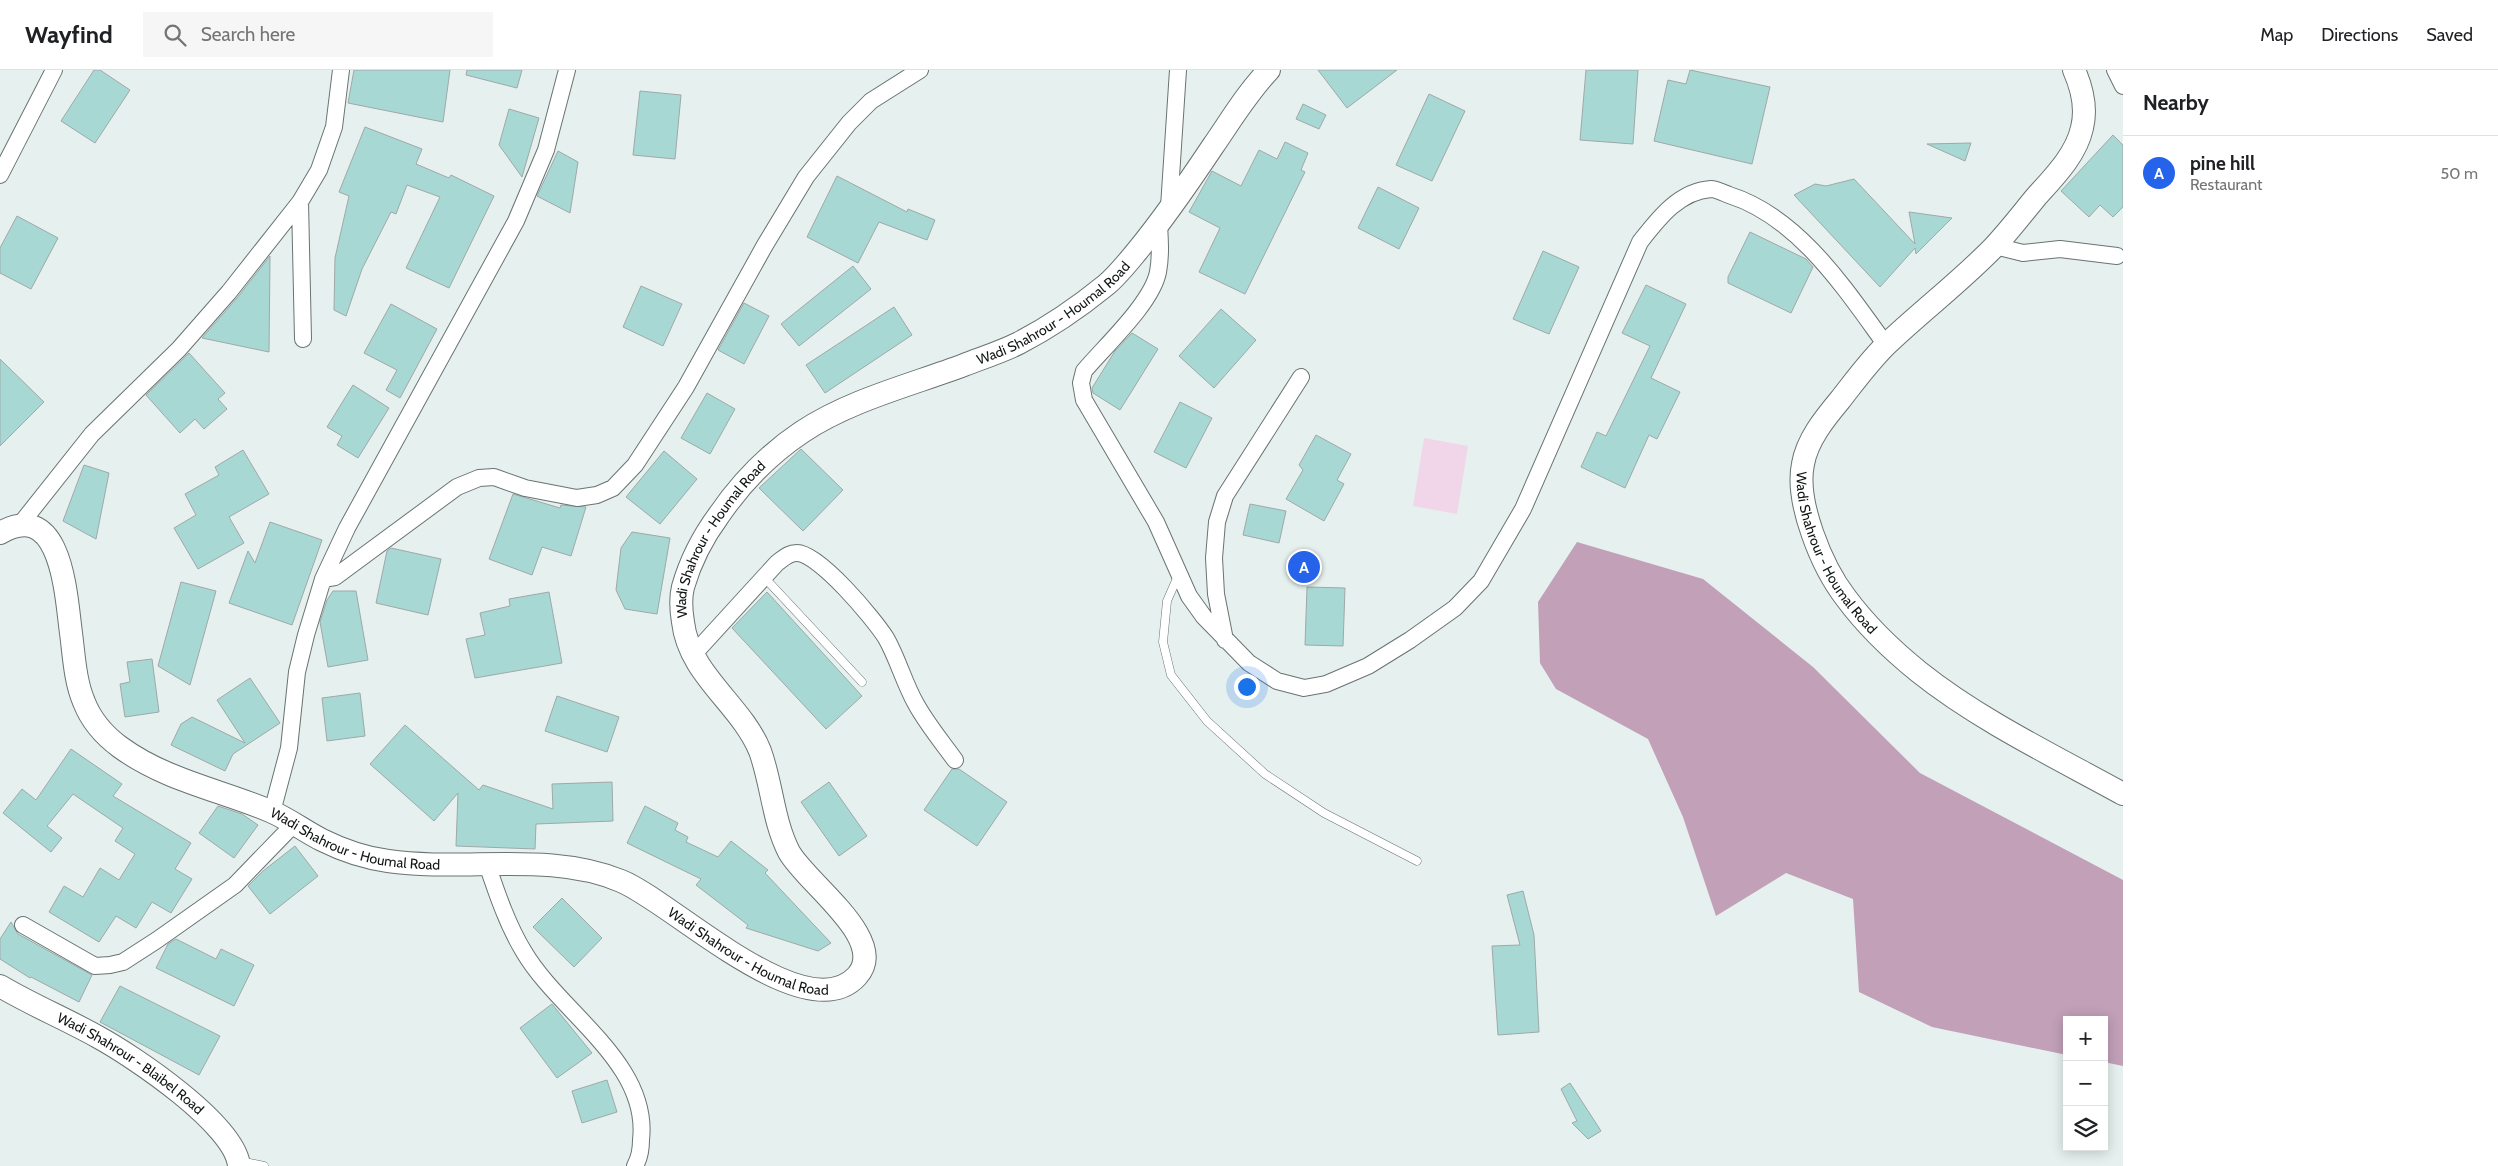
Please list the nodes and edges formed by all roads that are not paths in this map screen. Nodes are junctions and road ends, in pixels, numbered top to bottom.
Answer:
1 (54, 70) edge
2 (334, 70) edge
3 (341, 70) edge
4 (567, 70) edge
5 (920, 70) edge
6 (1178, 70) edge
7 (1269, 70) edge
8 (2074, 70) edge
9 (2114, 70) edge
10 (2123, 86) edge
11 (340, 91) junction
12 (0, 175) edge
13 (300, 202) junction
14 (1164, 219) junction
15 (1995, 246) junction
16 (2117, 256) dead end
17 (303, 339) dead end
18 (1886, 345) junction
19 (1301, 377) dead end
20 (9, 530) edge
21 (1180, 572) junction
22 (764, 577) junction
23 (323, 579) junction
24 (1225, 640) junction
25 (692, 656) junction
26 (862, 682) dead end
27 (955, 760) dead end
28 (2123, 794) edge
29 (272, 812) junction
30 (294, 824) junction
31 (1417, 861) dead end
32 (488, 864) junction
33 (23, 925) dead end
34 (0, 986) edge
35 (238, 1163) edge
36 (264, 1166) edge
37 (635, 1166) edge

1 - 12 street
2 - 11 street
3 - 11 street
4 - 23 street
5 - 23 street
6 - 14 street
7 - 14 main road, Wadi Shahrour - Houmal Road
8 - 15 main road, Wadi Shahrour - Houmal Road
9 - 10 street
11 - 13 street
13 - 17 street
13 - 20 street
14 - 21 street
14 - 25 main road, Wadi Shahrour - Houmal Road
15 - 16 street
15 - 18 main road, Wadi Shahrour - Houmal Road
18 - 24 street
18 - 28 main road, Wadi Shahrour - Houmal Road
19 - 24 street
20 - 29 main road, Wadi Shahrour - Houmal Road
21 - 24 street
21 - 31 lane
22 - 25 street
22 - 26 lane
22 - 27 street
23 - 29 street
25 - 32 main road, Wadi Shahrour - Houmal Road
29 - 30 main road, Wadi Shahrour - Houmal Road
30 - 32 main road, Wadi Shahrour - Houmal Road
30 - 33 street
32 - 37 street
34 - 35 main road, Wadi Shahrour - Blaibel Road
35 - 36 lane

